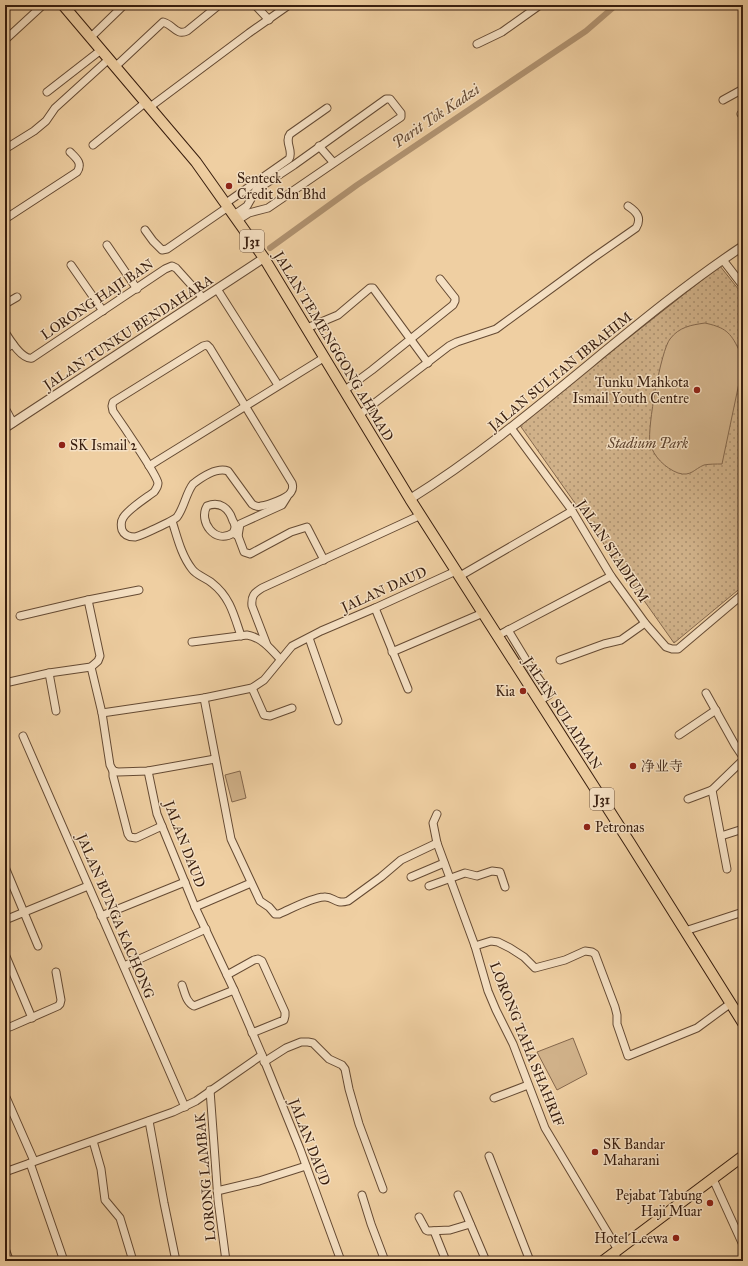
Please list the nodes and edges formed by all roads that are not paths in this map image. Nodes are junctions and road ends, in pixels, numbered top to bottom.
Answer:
1 (63, 5) edge
2 (124, 5) edge
3 (219, 5) edge
4 (255, 5) edge
5 (289, 5) edge
6 (540, 5) edge
7 (41, 6) edge
8 (268, 20) junction
9 (90, 38) junction
10 (5, 40) edge
11 (477, 44) dead end
12 (100, 50) junction
13 (112, 63) junction
14 (743, 89) edge
15 (47, 92) dead end
16 (724, 100) dead end
17 (148, 105) junction
18 (327, 108) dead end
19 (92, 145) dead end
20 (319, 146) junction
21 (5, 149) edge
22 (70, 152) dead end
23 (333, 162) junction
24 (227, 205) junction
25 (628, 206) dead end
26 (236, 218) junction
27 (5, 219) edge
28 (145, 230) dead end
29 (106, 245) dead end
30 (743, 246) edge
31 (264, 258) junction
32 (723, 260) junction
33 (71, 265) dead end
34 (440, 279) dead end
35 (743, 286) edge
36 (137, 289) junction
37 (217, 289) junction
38 (17, 297) dead end
39 (203, 298) junction
40 (5, 304) edge
41 (103, 311) junction
42 (307, 328) junction
43 (5, 332) edge
44 (410, 339) junction
45 (13, 344) junction
46 (5, 349) edge
47 (325, 357) junction
48 (428, 363) junction
49 (278, 385) junction
50 (345, 390) junction
51 (246, 406) junction
52 (5, 408) edge
53 (359, 415) junction
54 (13, 423) junction
55 (5, 428) edge
56 (511, 428) junction
57 (149, 466) junction
58 (288, 496) junction
59 (410, 499) junction
60 (572, 511) junction
61 (421, 515) junction
62 (172, 520) junction
63 (236, 535) junction
64 (324, 560) junction
65 (458, 573) junction
66 (611, 576) junction
67 (139, 590) dead end
68 (743, 594) edge
69 (88, 600) junction
70 (375, 608) junction
71 (483, 613) junction
72 (20, 616) dead end
73 (645, 623) junction
74 (508, 630) junction
75 (241, 636) junction
76 (497, 636) junction
77 (309, 638) junction
78 (192, 642) dead end
79 (267, 645) junction
80 (392, 652) junction
81 (280, 659) junction
82 (560, 660) dead end
83 (91, 667) junction
84 (531, 668) junction
85 (49, 673) junction
86 (521, 673) junction
87 (5, 683) edge
88 (252, 688) junction
89 (408, 689) dead end
90 (706, 693) dead end
91 (204, 698) junction
92 (539, 701) junction
93 (292, 708) dead end
94 (716, 710) junction
95 (56, 711) dead end
96 (102, 714) junction
97 (338, 721) dead end
98 (679, 735) dead end
99 (23, 736) dead end
100 (743, 757) edge
101 (215, 759) junction
102 (743, 760) edge
103 (113, 770) junction
104 (148, 772) junction
105 (712, 790) junction
106 (688, 799) dead end
107 (437, 814) dead end
108 (162, 826) junction
109 (743, 829) edge
110 (721, 836) junction
111 (437, 843) junction
112 (444, 863) junction
113 (5, 867) edge
114 (728, 869) dead end
115 (411, 877) dead end
116 (449, 878) junction
117 (185, 882) junction
118 (251, 883) junction
119 (88, 886) junction
120 (429, 886) dead end
121 (505, 887) dead end
122 (195, 907) junction
123 (24, 912) junction
124 (743, 912) edge
125 (101, 916) junction
126 (5, 920) edge
127 (206, 930) junction
128 (686, 931) junction
129 (38, 946) dead end
130 (475, 946) junction
131 (5, 954) edge
132 (124, 966) junction
133 (56, 972) dead end
134 (227, 975) junction
135 (182, 985) dead end
136 (234, 990) junction
137 (731, 1003) junction
138 (32, 1018) junction
139 (743, 1023) edge
140 (5, 1027) edge
141 (252, 1033) junction
142 (263, 1058) junction
143 (528, 1085) junction
144 (210, 1090) junction
145 (5, 1095) edge
146 (494, 1098) dead end
147 (185, 1107) junction
148 (149, 1121) junction
149 (93, 1140) junction
150 (489, 1156) dead end
151 (743, 1156) edge
152 (32, 1162) junction
153 (306, 1166) junction
154 (5, 1172) edge
155 (713, 1179) junction
156 (383, 1189) dead end
157 (217, 1191) junction
158 (362, 1195) dead end
159 (458, 1195) dead end
160 (419, 1217) dead end
161 (470, 1224) junction
162 (434, 1231) junction
163 (743, 1245) edge
164 (5, 1250) edge
165 (617, 1254) edge
166 (9, 1261) edge
167 (64, 1261) edge
168 (133, 1261) edge
169 (176, 1261) edge
170 (226, 1261) edge
171 (341, 1261) edge
172 (385, 1261) edge
173 (446, 1261) edge
174 (486, 1261) edge
175 (530, 1261) edge
176 (603, 1261) edge

1 - 9 main road, JALAN TEMENGGONG AHMAD / J31
2 - 9 street
3 - 13 street
4 - 8 street
5 - 8 street
6 - 11 street
7 - 10 street
8 - 17 street
9 - 12 main road, JALAN TEMENGGONG AHMAD / J31
12 - 13 main road, JALAN TEMENGGONG AHMAD / J31
12 - 15 street
13 - 17 main road, JALAN TEMENGGONG AHMAD / J31
13 - 21 street
14 - 16 street
17 - 19 street
17 - 24 main road, JALAN TEMENGGONG AHMAD / J31
18 - 24 street
20 - 23 street
20 - 23 street
20 - 26 street
22 - 27 street
23 - 26 street
24 - 26 main road, JALAN TEMENGGONG AHMAD / J31
24 - 28 street
25 - 48 street
26 - 31 main road, JALAN TEMENGGONG AHMAD / J31
29 - 36 street
30 - 32 street, JALAN SULTAN IBRAHIM
31 - 37 street, JALAN TUNKU BENDAHARA
31 - 42 main road, JALAN TEMENGGONG AHMAD / J31
32 - 35 street
32 - 56 street, JALAN SULTAN IBRAHIM
33 - 41 street
34 - 44 street
36 - 39 street, LORONG HAJI BAN
36 - 41 street, LORONG HAJI BAN
37 - 39 street, JALAN TUNKU BENDAHARA
37 - 49 street
38 - 40 street
39 - 54 street, JALAN TUNKU BENDAHARA
41 - 45 street, LORONG HAJI BAN
42 - 44 street
42 - 47 main road, JALAN TEMENGGONG AHMAD / J31
43 - 45 street, LORONG HAJI BAN
44 - 48 street
44 - 50 street
45 - 46 street
47 - 49 street
47 - 50 main road, JALAN TEMENGGONG AHMAD / J31
48 - 53 street
49 - 51 street
50 - 53 main road, JALAN TEMENGGONG AHMAD / J31
51 - 57 street
51 - 57 street
51 - 58 street
52 - 54 street
53 - 59 main road, JALAN TEMENGGONG AHMAD / J31
54 - 55 street, JALAN TUNKU BENDAHARA
56 - 59 street, JALAN SULTAN IBRAHIM
56 - 60 street, JALAN STADIUM
57 - 62 street
58 - 62 street
58 - 63 street
59 - 61 main road, JALAN SULAIMAN / J31
60 - 65 street, JALAN DAUD
60 - 66 street, JALAN STADIUM
61 - 64 street
61 - 65 main road, JALAN SULAIMAN / J31
62 - 75 street
63 - 63 street
63 - 64 street
64 - 79 street
65 - 70 street, JALAN DAUD
65 - 71 main road, JALAN SULAIMAN / J31
66 - 73 street, JALAN STADIUM
66 - 74 street
67 - 69 street
68 - 73 street, JALAN STADIUM
69 - 72 street
69 - 83 street
70 - 77 street, JALAN DAUD
70 - 80 street
71 - 76 main road, JALAN SULAIMAN / J31
71 - 80 street
73 - 82 street
74 - 76 street
74 - 84 street
75 - 78 street
75 - 79 street
76 - 86 main road, JALAN SULAIMAN / J31
77 - 81 street, JALAN DAUD
77 - 97 street
79 - 81 street
80 - 89 street
81 - 88 street, JALAN DAUD
83 - 85 street
83 - 96 street
84 - 86 street
84 - 92 street
85 - 87 street
85 - 95 street
86 - 92 main road, JALAN SULAIMAN / J31
88 - 91 street, JALAN DAUD
88 - 93 street
90 - 94 street
91 - 96 street, JALAN DAUD
91 - 101 street
92 - 128 main road, JALAN SULAIMAN / J31
94 - 98 street
94 - 100 street
96 - 103 street
99 - 119 street, JALAN BUNGA KACHONG
101 - 104 street
101 - 118 street
102 - 105 street
103 - 104 street
103 - 108 street
104 - 108 street, JALAN DAUD
105 - 106 street
105 - 110 street
107 - 111 street, LORONG TAHA SHAHRIF
108 - 117 street, JALAN DAUD
109 - 110 street
110 - 114 street
111 - 112 street, LORONG TAHA SHAHRIF
111 - 118 street
112 - 115 street
112 - 116 street, LORONG TAHA SHAHRIF
113 - 123 street
116 - 120 street
116 - 121 street
116 - 130 street, LORONG TAHA SHAHRIF
117 - 122 street, JALAN DAUD
117 - 125 street
118 - 122 street
119 - 123 street
119 - 125 street, JALAN BUNGA KACHONG
122 - 127 street, JALAN DAUD
123 - 126 street
123 - 129 street
124 - 128 street
125 - 132 street, JALAN BUNGA KACHONG
127 - 132 street
127 - 134 street, JALAN DAUD
128 - 137 main road, JALAN SULAIMAN / J31
130 - 137 street
130 - 143 street, LORONG TAHA SHAHRIF
131 - 138 street
132 - 147 street, JALAN BUNGA KACHONG
133 - 138 street
134 - 136 street, JALAN DAUD
134 - 141 street
135 - 136 street
136 - 141 street, JALAN DAUD
137 - 139 main road, JALAN SULAIMAN / J31
138 - 140 street
141 - 142 street, JALAN DAUD
142 - 144 street
142 - 153 street, JALAN DAUD
142 - 156 street
143 - 146 street
143 - 165 street, LORONG TAHA SHAHRIF
144 - 147 street
144 - 157 street, LORONG LAMBAK
145 - 152 street
147 - 148 street
148 - 149 street
148 - 169 street
149 - 152 street
149 - 168 street
150 - 175 street
151 - 155 main road
152 - 154 street
152 - 167 street
153 - 157 street
153 - 171 street, JALAN DAUD
155 - 163 street
155 - 165 main road
157 - 170 street, LORONG LAMBAK
158 - 172 street
159 - 161 street
160 - 162 street
161 - 162 street
161 - 174 street
162 - 173 street
164 - 166 street
165 - 176 main road

